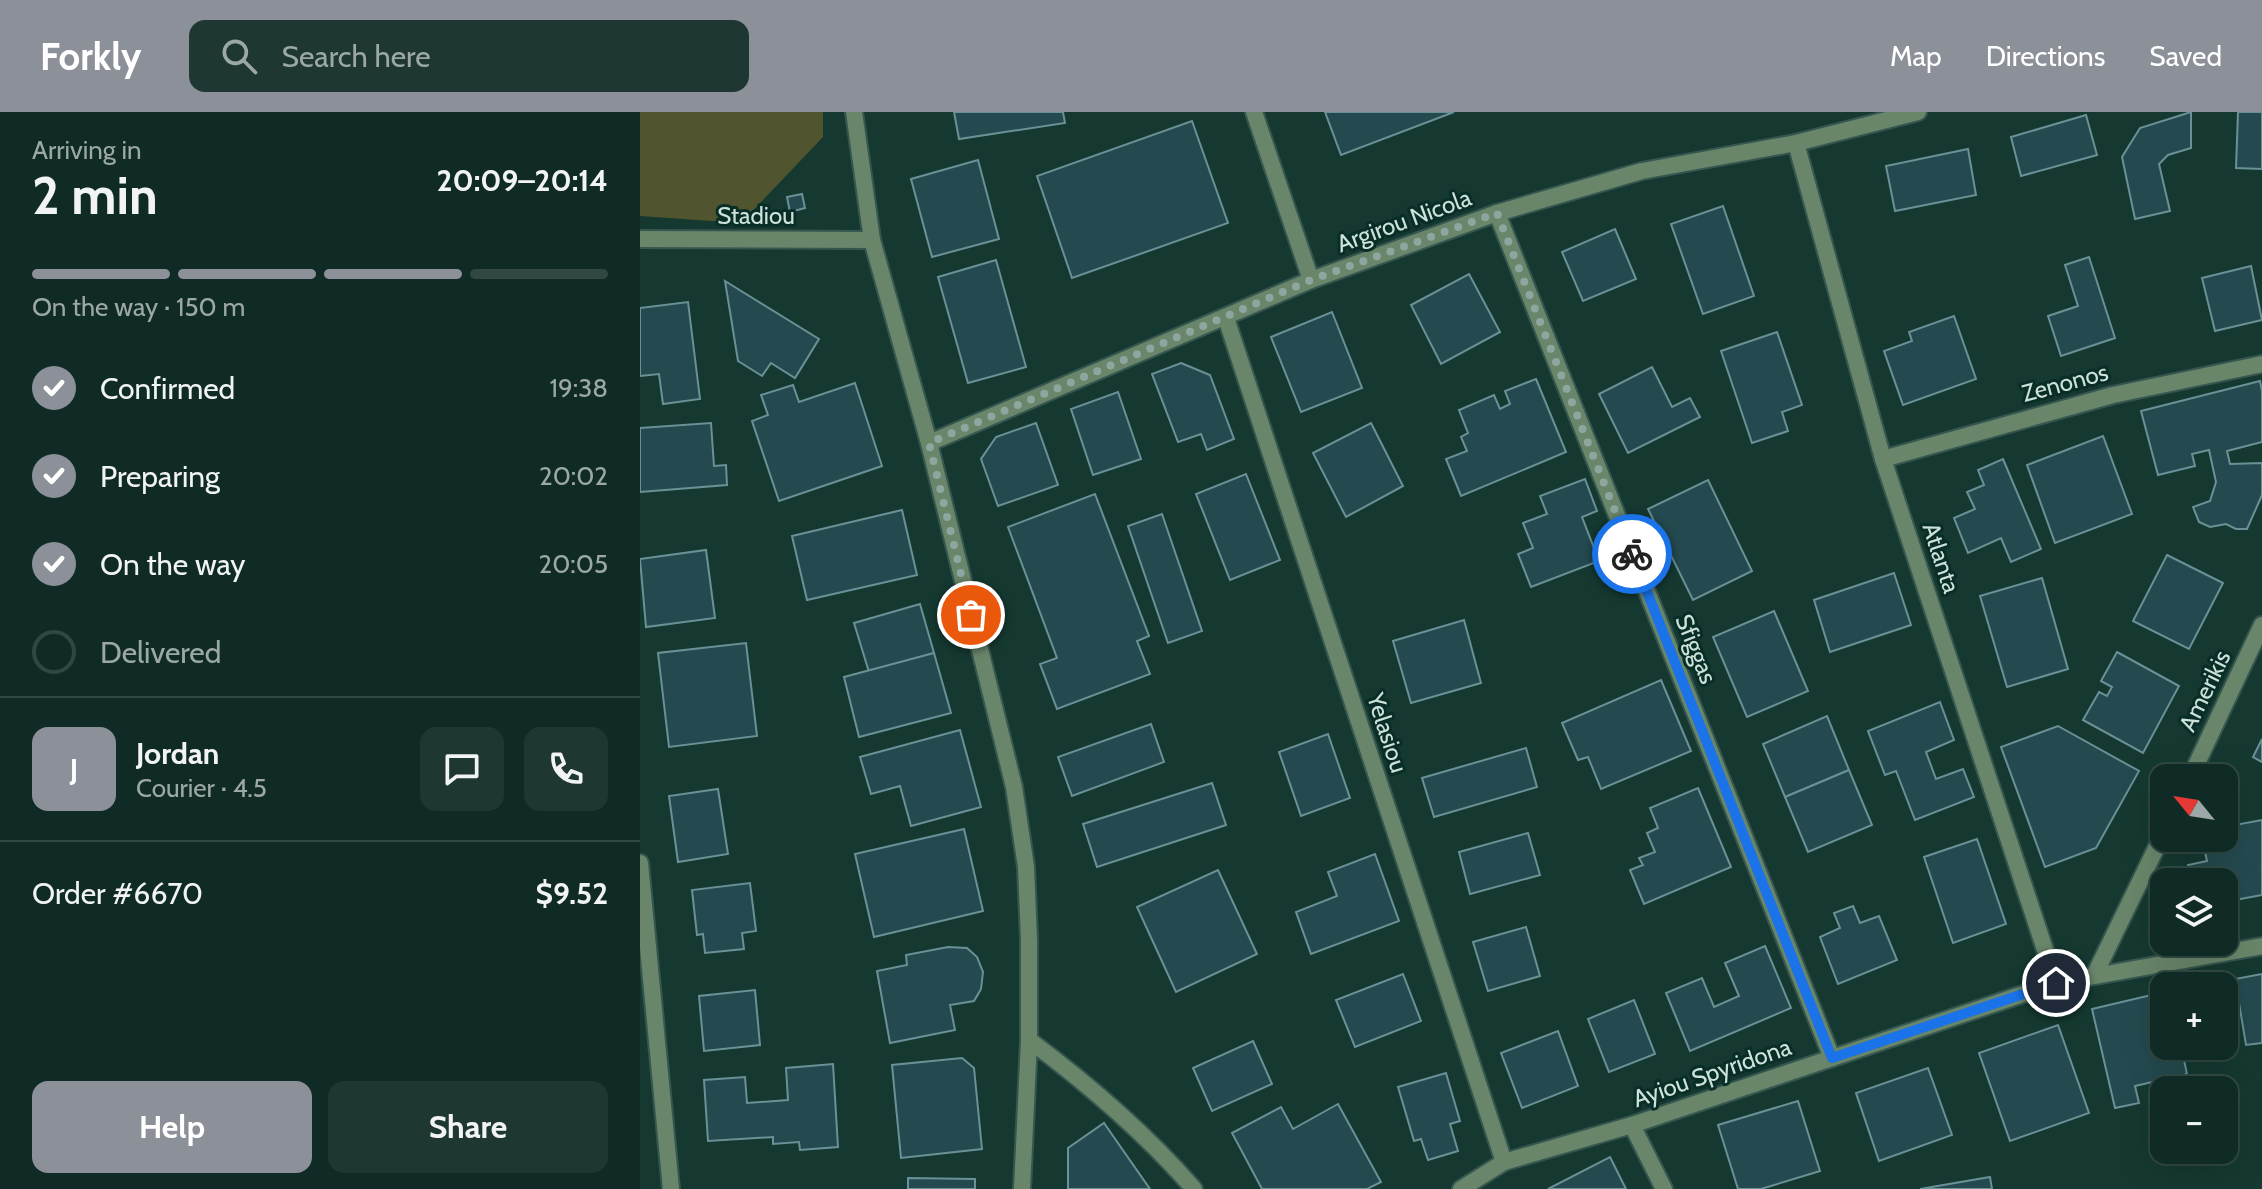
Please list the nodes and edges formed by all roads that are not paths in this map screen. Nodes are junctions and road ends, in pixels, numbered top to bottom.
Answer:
1 (854, 112) edge
2 (1254, 112) edge
3 (1918, 112) edge
4 (1796, 143) junction
5 (1497, 213) junction
6 (640, 239) edge
7 (872, 240) junction
8 (1311, 280) junction
9 (1226, 318) junction
10 (2262, 364) edge
11 (929, 443) junction
12 (1883, 459) junction
13 (2262, 625) edge
14 (2255, 659) edge
15 (2198, 764) edge
16 (2154, 852) edge
17 (640, 863) edge
18 (2262, 946) edge
19 (2094, 976) junction
20 (2056, 983) junction
21 (1029, 1040) junction
22 (1832, 1058) junction
23 (1632, 1125) junction
24 (1504, 1162) junction
25 (671, 1189) edge
26 (1022, 1189) edge
27 (1194, 1189) edge
28 (1461, 1189) edge
29 (1664, 1189) edge

1 - 7 street
2 - 8 street
3 - 4 street, Argirou Nicola
4 - 5 street, Argirou Nicola
4 - 12 street, Atlanta
5 - 8 street, Argirou Nicola
5 - 22 street, Sfiggas
6 - 7 street, Stadiou
7 - 11 street
8 - 9 street, Argirou Nicola
9 - 11 street, Argirou Nicola
9 - 24 street, Yelasiou
10 - 12 street, Zenonos
11 - 21 street
12 - 20 street, Atlanta
13 - 14 street, Amerikis
14 - 15 street, Amerikis
16 - 19 street
17 - 25 street
18 - 19 street, Ayiou Spyridona
19 - 20 street, Ayiou Spyridona
20 - 22 street, Ayiou Spyridona
21 - 26 street
21 - 27 street
22 - 23 street, Ayiou Spyridona
23 - 24 street, Ayiou Spyridona
23 - 29 street
24 - 28 street, Ayiou Spyridona

